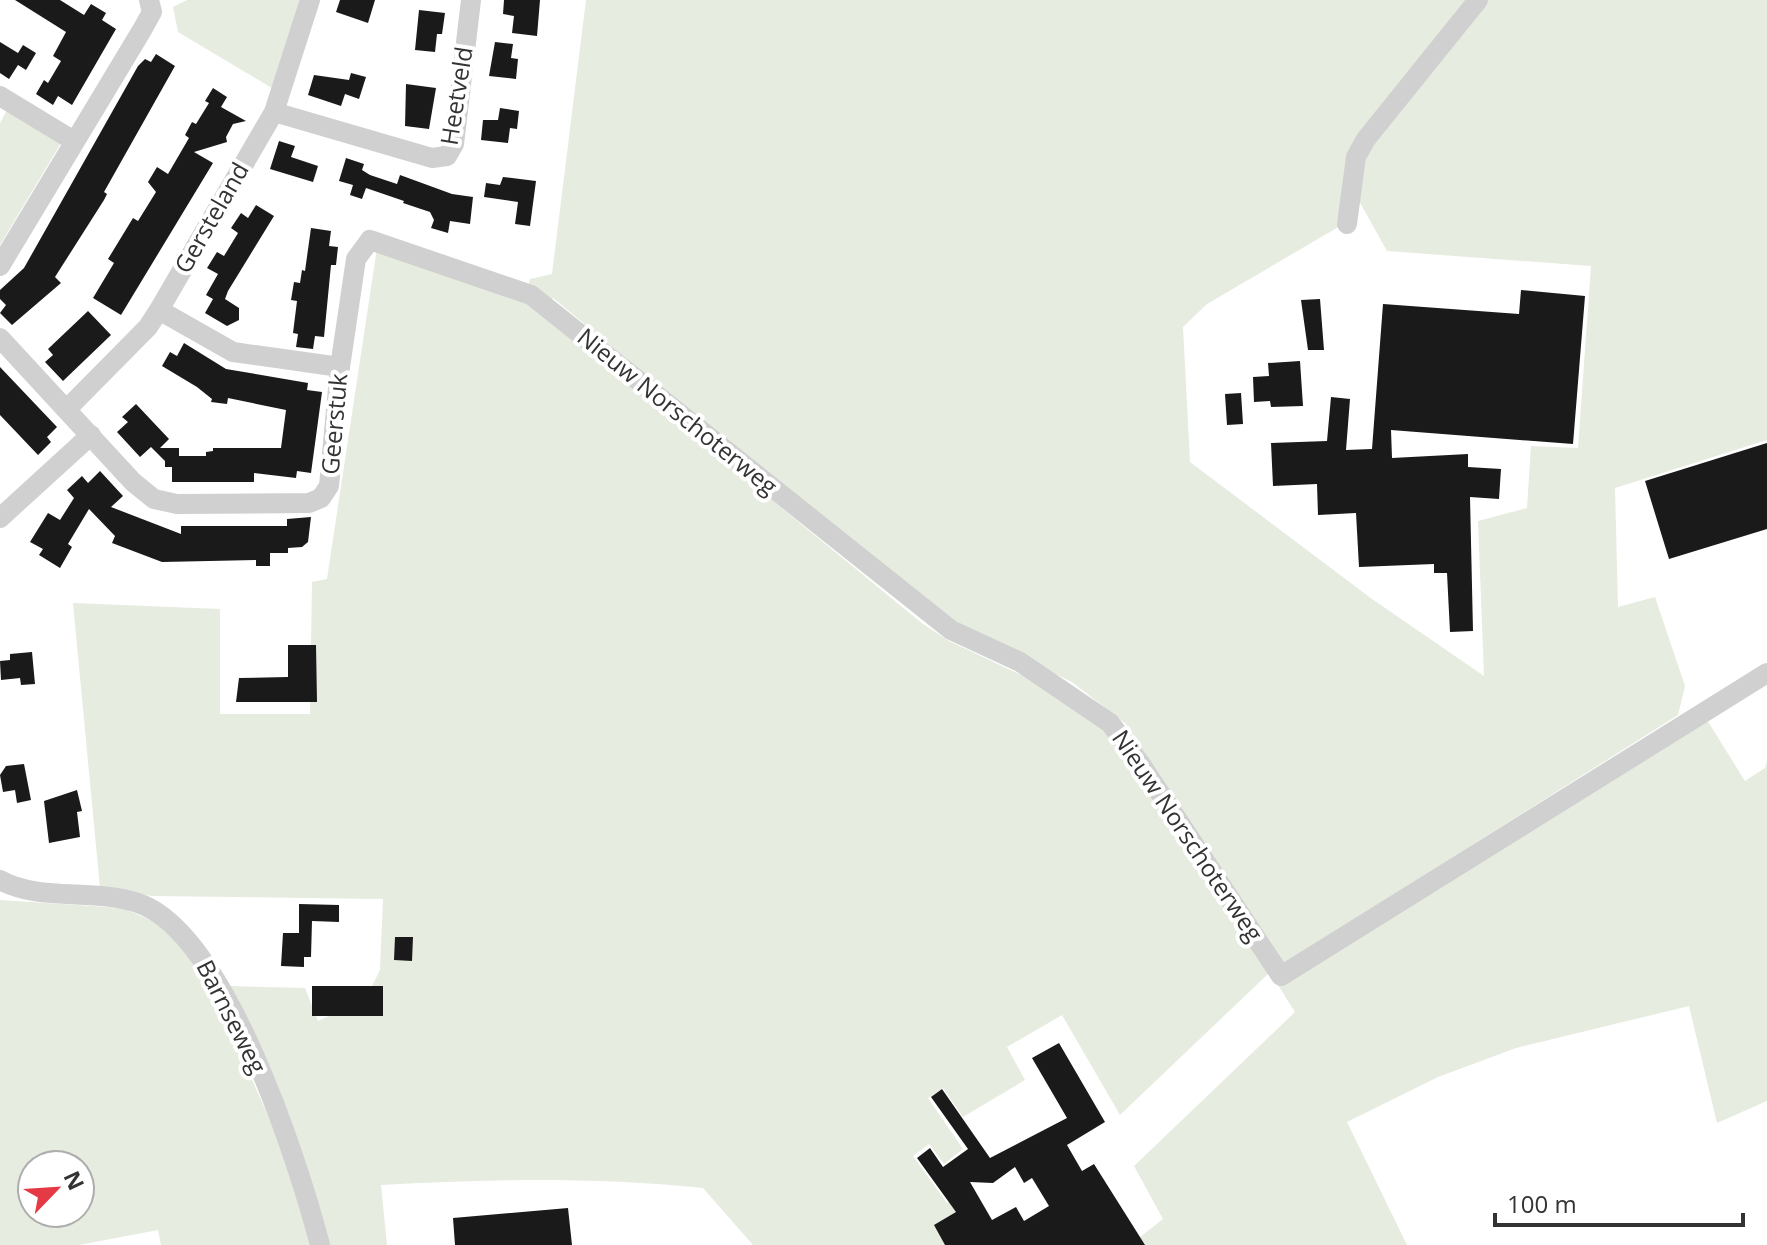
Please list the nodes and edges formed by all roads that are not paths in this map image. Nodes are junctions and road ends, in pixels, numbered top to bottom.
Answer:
1 (149, 0) edge
2 (310, 0) edge
3 (471, 0) edge
4 (1478, 0) edge
5 (2, 101) edge
6 (274, 112) junction
7 (74, 141) junction
8 (1347, 224) dead end
9 (370, 240) joint
10 (0, 266) edge
11 (159, 310) junction
12 (0, 338) edge
13 (340, 367) junction
14 (68, 408) junction
15 (91, 435) junction
16 (0, 518) edge
17 (1767, 673) edge
18 (0, 880) edge
19 (320, 1245) edge

1 - 7 street
2 - 6 street, Gersteland
3 - 6 street, Heetveld
4 - 8 street
5 - 7 street
6 - 11 street, Gersteland
7 - 10 street
9 - 13 street, Geerstuk
9 - 17 street, Nieuw Norschoterweg
11 - 13 street
11 - 14 street, Gersteland
12 - 14 street, Geerstuk
13 - 15 street, Geerstuk
14 - 15 street, Geerstuk
15 - 16 street
18 - 19 street, Barnseweg

